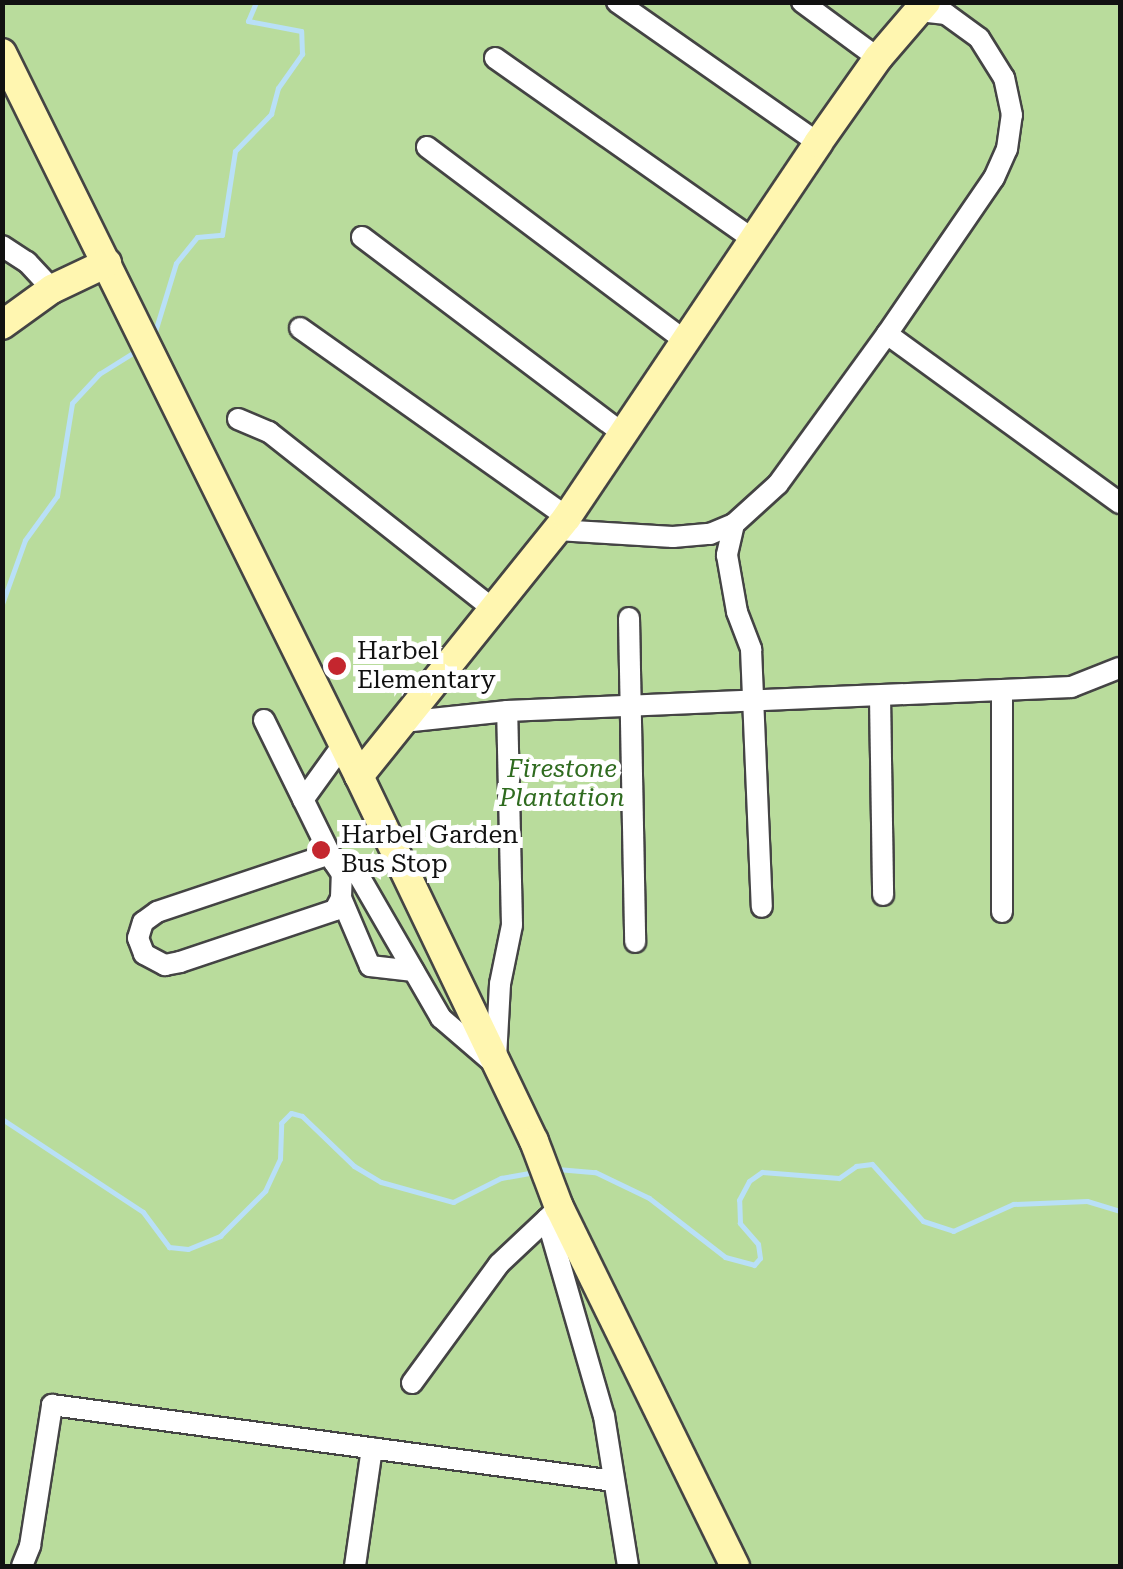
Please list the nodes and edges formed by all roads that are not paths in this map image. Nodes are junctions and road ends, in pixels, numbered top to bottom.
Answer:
1 (618, 2) edge
2 (802, 2) edge
3 (922, 7) edge
4 (2, 53) edge
5 (494, 58) dead end
6 (878, 58) junction
7 (818, 144) junction
8 (426, 147) dead end
9 (362, 237) dead end
10 (754, 240) junction
11 (2, 246) edge
12 (107, 263) junction
13 (52, 289) junction
14 (2, 325) edge
15 (300, 328) dead end
16 (888, 334) junction
17 (685, 340) junction
18 (238, 419) dead end
19 (625, 435) junction
20 (1120, 503) edge
21 (562, 524) junction
22 (734, 524) junction
23 (496, 611) junction
24 (629, 618) dead end
25 (1120, 666) edge
26 (1120, 686) edge
27 (1002, 690) junction
28 (880, 696) junction
29 (755, 701) junction
30 (628, 706) junction
31 (507, 711) junction
32 (264, 720) dead end
33 (403, 722) junction
34 (342, 746) junction
35 (359, 776) junction
36 (304, 800) junction
37 (332, 858) junction
38 (883, 895) dead end
39 (341, 898) junction
40 (762, 908) dead end
41 (1002, 912) dead end
42 (635, 942) dead end
43 (414, 971) junction
44 (496, 1064) junction
45 (554, 1209) junction
46 (412, 1383) dead end
47 (372, 1448) junction
48 (614, 1481) junction
49 (22, 1566) edge
50 (354, 1566) edge
51 (628, 1566) edge
52 (736, 1566) edge

1 - 7 street
2 - 6 street
3 - 6 main road
3 - 16 street
4 - 12 main road
5 - 10 street
6 - 7 main road
7 - 10 main road
8 - 17 street
9 - 19 street
10 - 17 main road
11 - 13 street
12 - 13 main road
12 - 34 main road
13 - 14 main road
15 - 21 street
16 - 20 street
16 - 22 street
17 - 19 main road
18 - 23 street
19 - 21 main road
21 - 22 street
21 - 23 main road
22 - 29 street
23 - 33 main road
24 - 30 street
25 - 26 street
25 - 27 street
27 - 28 street
27 - 41 street
28 - 29 street
28 - 38 street
29 - 30 street
29 - 40 street
30 - 31 street
30 - 42 street
31 - 33 street
31 - 44 street
32 - 36 street
33 - 35 main road
34 - 35 main road
34 - 36 street
35 - 44 main road
36 - 37 street
37 - 39 street
37 - 39 street
37 - 43 street
39 - 43 street
43 - 44 street
44 - 45 main road
45 - 46 street
45 - 48 street
45 - 52 main road
47 - 48 street
47 - 49 street
47 - 50 street
48 - 51 street

